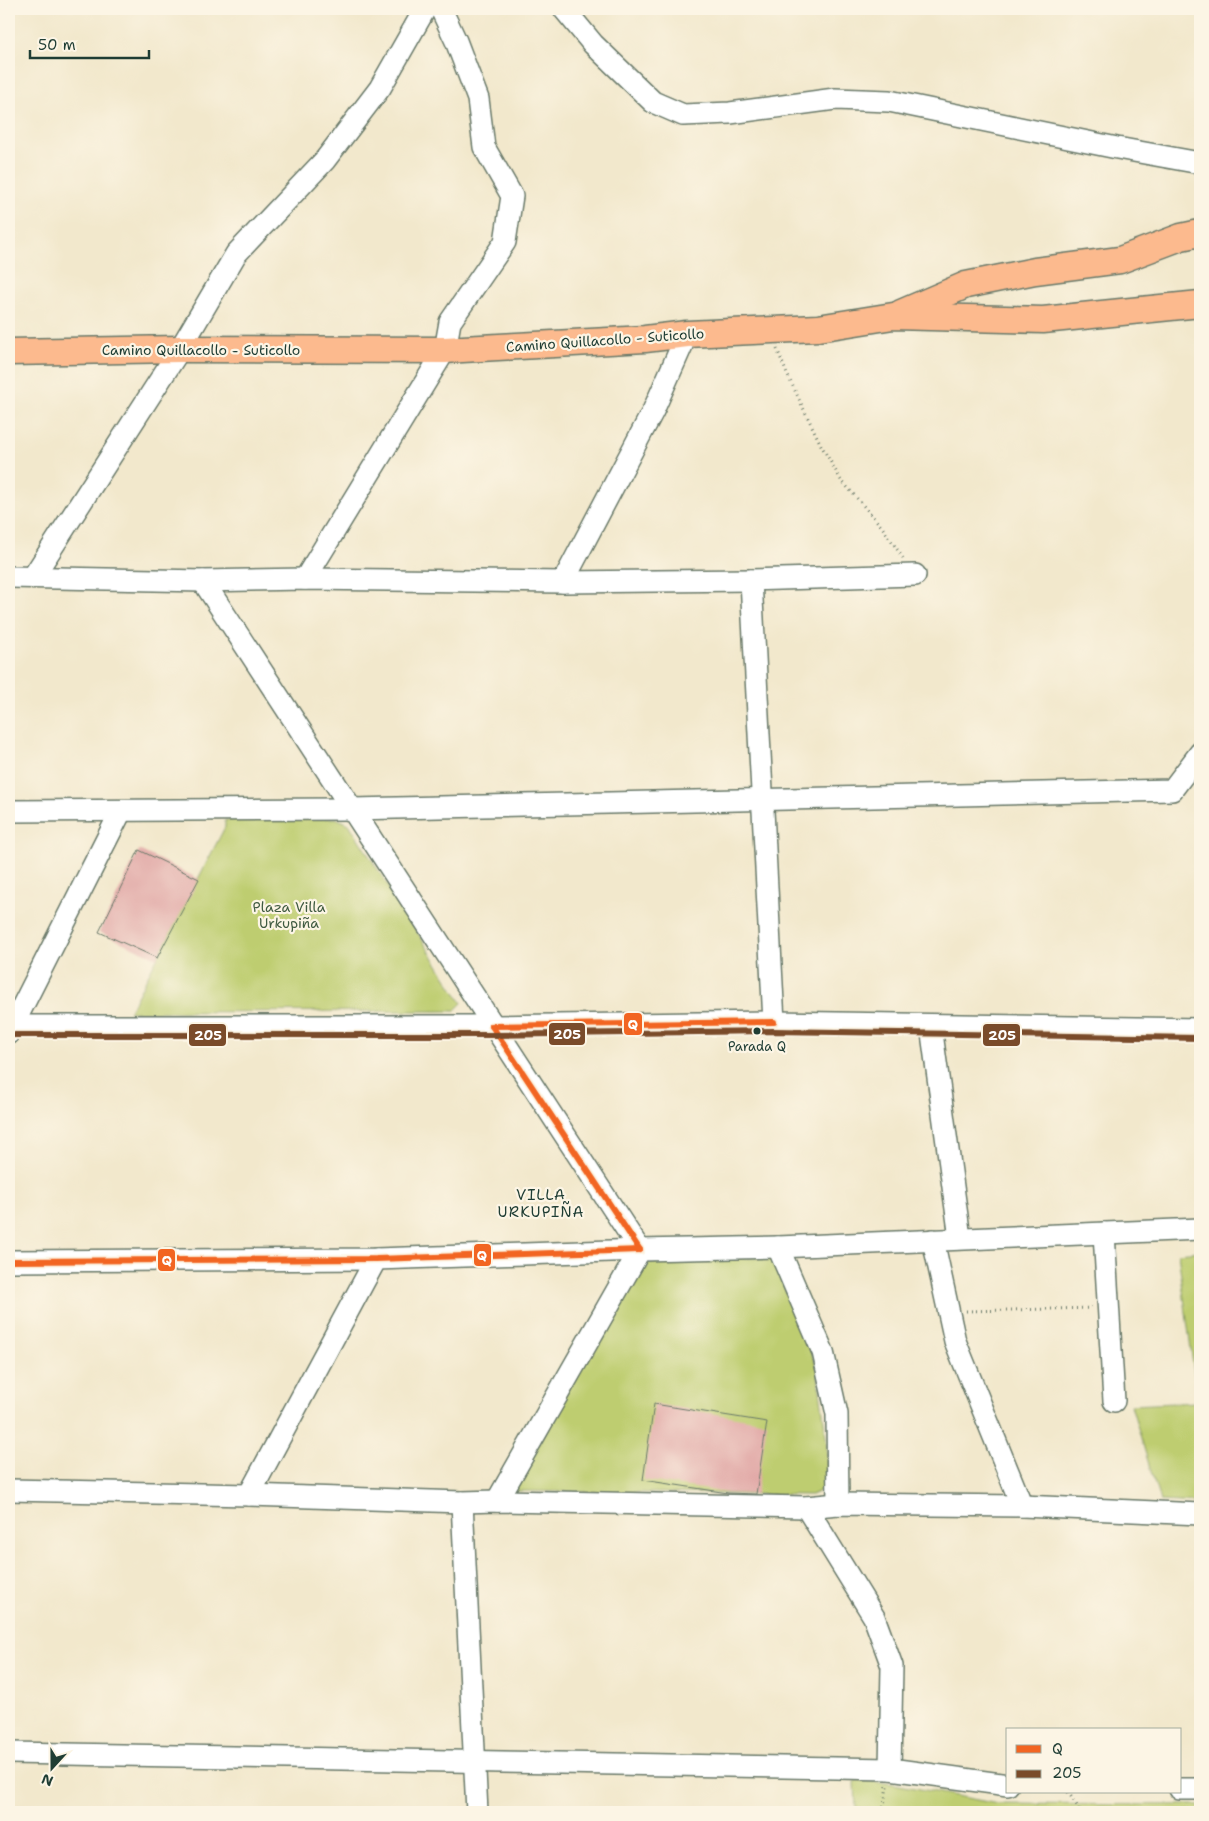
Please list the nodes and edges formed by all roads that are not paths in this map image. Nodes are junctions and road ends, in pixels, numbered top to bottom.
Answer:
1 (425, 9) edge
2 (441, 9) edge
3 (564, 9) edge
4 (1200, 163) edge
5 (1200, 233) edge
6 (1200, 304) edge
7 (893, 316) junction
8 (686, 334) junction
9 (180, 349) junction
10 (444, 350) junction
11 (9, 352) edge
12 (915, 575) road end
13 (9, 577) edge
14 (33, 577) junction
15 (305, 579) junction
16 (751, 580) junction
17 (203, 581) junction
18 (563, 582) junction
19 (1200, 753) edge
20 (763, 799) junction
21 (353, 809) junction
22 (9, 811) edge
23 (121, 811) junction
24 (774, 1022) junction
25 (492, 1026) junction
26 (931, 1026) junction
27 (10, 1028) edge
28 (1200, 1029) edge
29 (1200, 1229) edge
30 (1104, 1233) junction
31 (960, 1238) junction
32 (932, 1240) junction
33 (778, 1247) junction
34 (640, 1250) junction
35 (376, 1259) junction
36 (9, 1262) edge
37 (1114, 1401) dead end
38 (9, 1490) edge
39 (249, 1495) junction
40 (498, 1501) junction
41 (462, 1502) junction
42 (838, 1504) junction
43 (1022, 1506) junction
44 (806, 1507) junction
45 (1200, 1514) edge
46 (9, 1753) edge
47 (475, 1761) junction
48 (890, 1769) junction
49 (1006, 1785) edge
50 (1182, 1789) edge
51 (1200, 1789) edge
52 (477, 1812) edge

1 - 9 street
2 - 10 street
3 - 4 street
5 - 7 main road
6 - 7 main road, Camino Quillacollo - Suticollo
7 - 8 main road, Camino Quillacollo - Suticollo
8 - 10 main road, Camino Quillacollo - Suticollo
8 - 18 street
9 - 10 main road, Camino Quillacollo - Suticollo
9 - 11 main road, Camino Quillacollo - Suticollo
9 - 14 street
10 - 15 street
12 - 16 street
13 - 14 street
14 - 17 street
15 - 17 street
15 - 18 street
16 - 18 street
16 - 20 street
17 - 21 street
19 - 20 street
20 - 21 street
20 - 24 street
21 - 23 street
21 - 25 street
22 - 23 street
23 - 27 street
24 - 25 street
24 - 26 street
25 - 27 street
25 - 34 street
26 - 28 street
26 - 31 street
29 - 30 street
30 - 31 street
30 - 37 street
31 - 32 street
32 - 33 street
32 - 43 street
33 - 34 street
33 - 42 street
34 - 35 street
34 - 40 street
35 - 36 street
35 - 39 street
38 - 39 street
39 - 41 street
40 - 41 street
40 - 44 street
41 - 47 street
42 - 43 street
42 - 44 street
43 - 45 street
44 - 48 street
46 - 47 street
47 - 48 street
47 - 52 street
48 - 49 street
50 - 51 street

